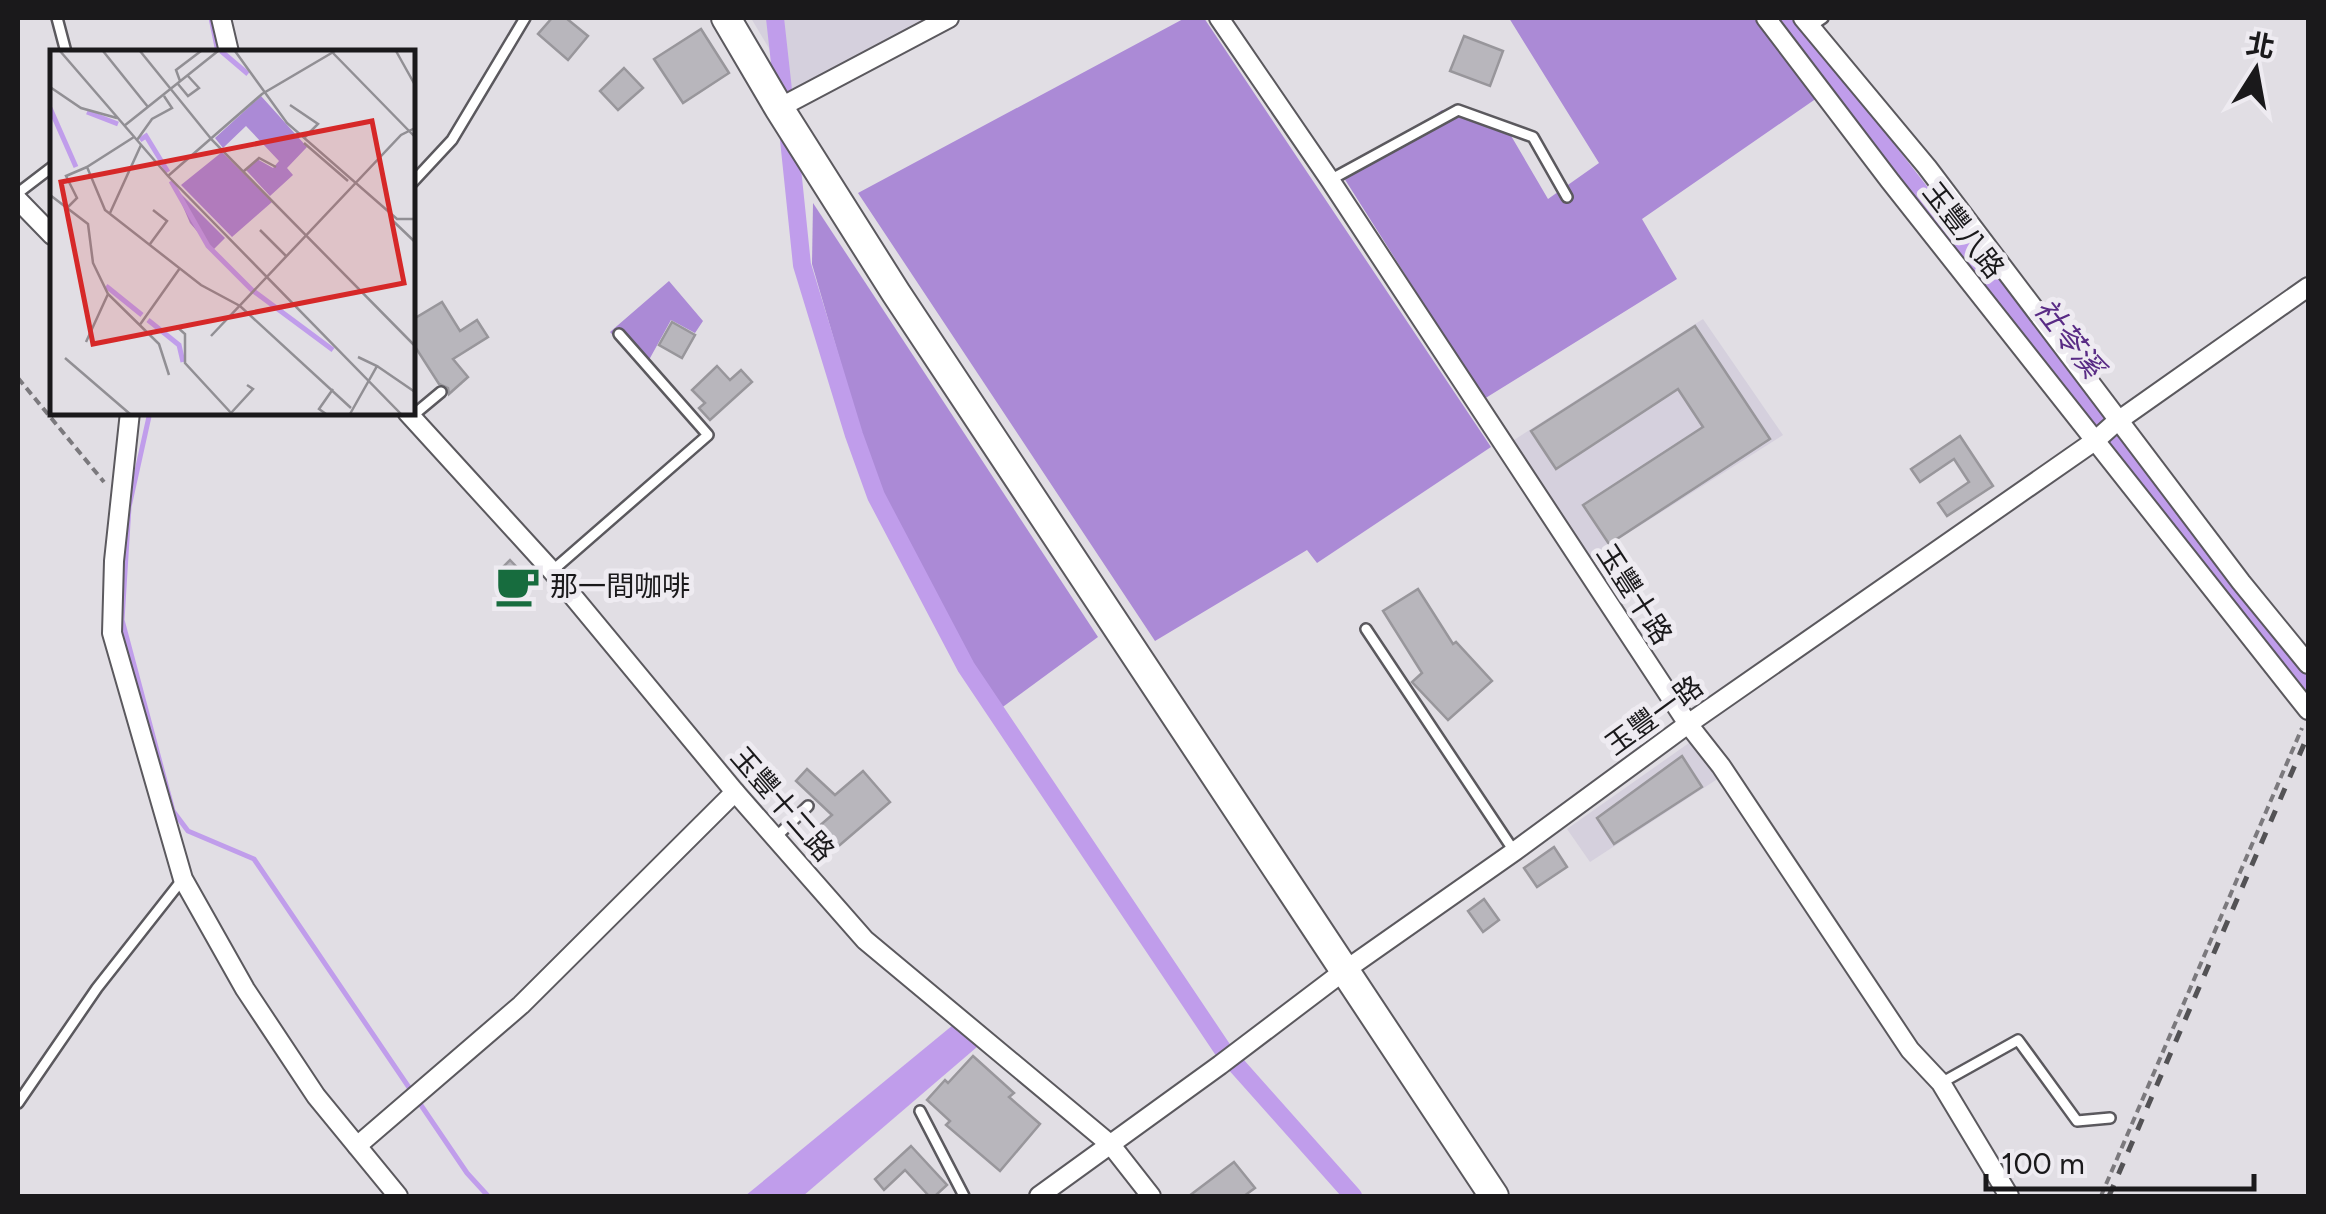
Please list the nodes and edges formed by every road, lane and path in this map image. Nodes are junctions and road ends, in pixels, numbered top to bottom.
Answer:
1 (57, 18) edge
2 (221, 18) edge
3 (525, 18) edge
4 (726, 18) edge
5 (948, 18) edge
6 (1219, 18) edge
7 (1766, 18) edge
8 (1812, 21) edge
9 (65, 50) edge
10 (229, 50) edge
11 (779, 108) junction
12 (50, 168) edge
13 (415, 180) edge
14 (1330, 180) junction
15 (18, 192) edge
16 (1567, 197) dead end
17 (18, 200) edge
18 (50, 233) edge
19 (2308, 287) edge
20 (620, 334) dead end
21 (18, 378) edge
22 (441, 392) dead end
23 (415, 411) edge
24 (130, 415) edge
25 (409, 415) edge
26 (2108, 430) junction
27 (121, 501) junction
28 (552, 572) junction
29 (1366, 628) dead end
30 (2308, 664) edge
31 (2308, 712) edge
32 (1688, 724) junction
33 (735, 792) junction
34 (808, 806) dead end
35 (775, 838) junction
36 (1515, 852) junction
37 (183, 878) junction
38 (1344, 971) junction
39 (1941, 1083) junction
40 (18, 1103) edge
41 (920, 1111) dead end
42 (2110, 1118) dead end
43 (1111, 1144) junction
44 (357, 1146) junction
45 (398, 1196) edge
46 (964, 1196) edge
47 (1039, 1196) edge
48 (1151, 1196) edge
49 (1494, 1196) edge
50 (2009, 1196) edge
51 (2101, 1196) edge

1 - 9 lane
2 - 10 street
3 - 13 lane
4 - 11 main road
5 - 11 street
6 - 14 street, 玉豐十路
7 - 26 street, 玉豐八路
8 - 26 street
11 - 38 main road
12 - 15 lane
14 - 16 lane
14 - 32 street, 玉豐十路
17 - 18 street
19 - 26 street, 玉豐一路
20 - 28 lane
21 - 27 path
22 - 23 lane
24 - 27 street
25 - 28 street, 玉豐十二路
26 - 30 street
26 - 31 street, 玉豐八路
26 - 32 street, 玉豐一路
27 - 37 street
28 - 33 street, 玉豐十二路
29 - 36 lane
31 - 51 path
32 - 36 street, 玉豐一路
32 - 39 street, 玉豐十路
33 - 35 street, 玉豐十二路
33 - 44 street
34 - 35 lane
35 - 43 street, 玉豐十二路
36 - 38 street, 玉豐一路
37 - 40 lane
37 - 44 street
38 - 43 street, 玉豐一路
38 - 49 main road
39 - 42 lane
39 - 50 street, 玉豐十路
41 - 46 lane
43 - 47 street, 玉豐一路
43 - 48 street, 玉豐十二路
44 - 45 street

